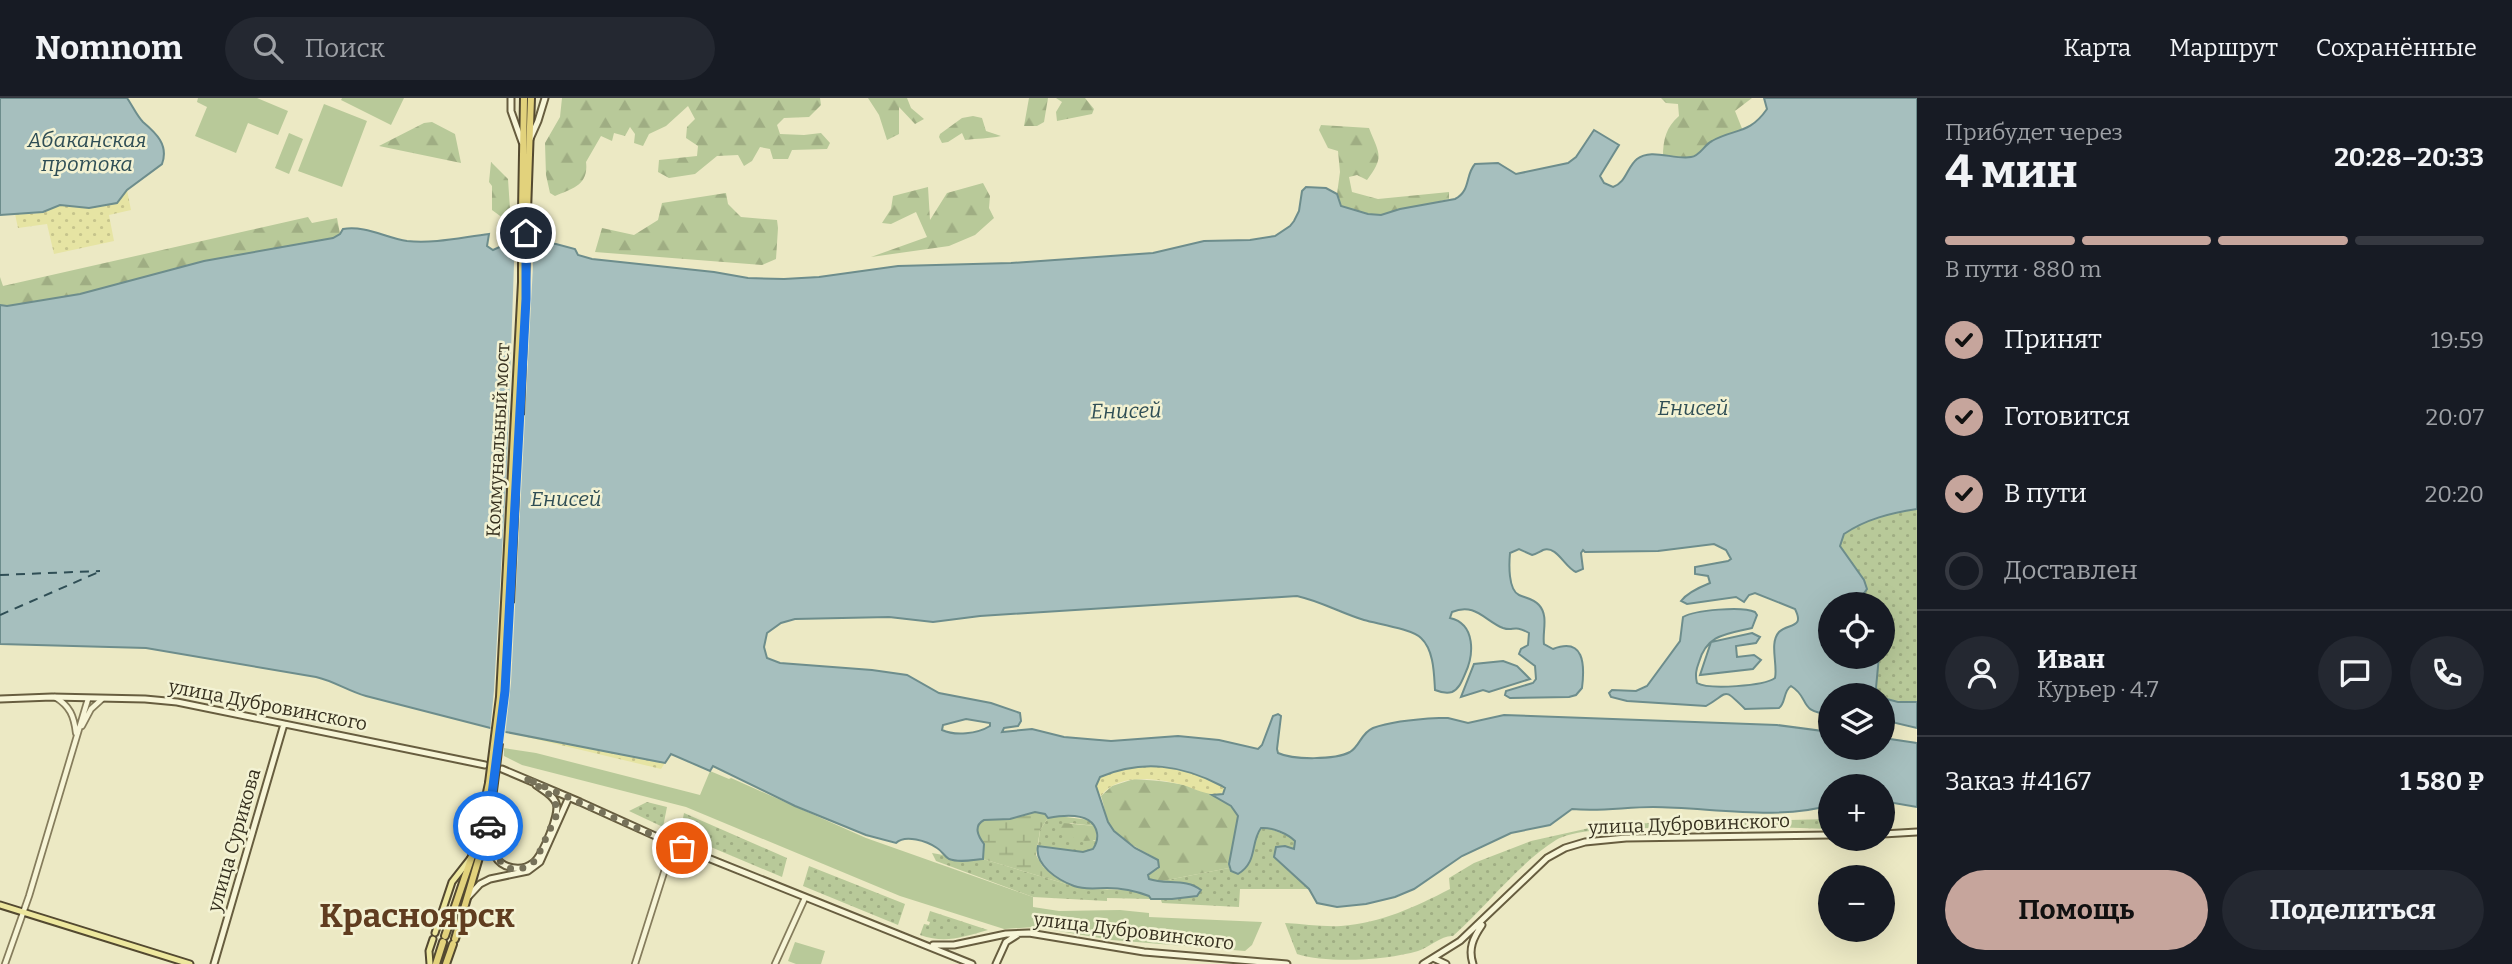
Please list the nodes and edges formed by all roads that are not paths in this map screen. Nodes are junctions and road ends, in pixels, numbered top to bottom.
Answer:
1 (511, 98) edge
2 (524, 98) edge
3 (531, 98) edge
4 (545, 98) edge
5 (526, 143) junction
6 (54, 697) junction
7 (0, 699) edge
8 (88, 699) junction
9 (102, 699) junction
10 (284, 724) junction
11 (76, 736) junction
12 (485, 765) dead end
13 (502, 769) dead end
14 (525, 778) junction
15 (492, 783) junction
16 (569, 797) junction
17 (488, 827) junction
18 (1917, 832) edge
19 (1895, 833) edge
20 (1818, 835) edge
21 (673, 844) junction
22 (470, 859) junction
23 (468, 897) junction
24 (804, 898) junction
25 (0, 905) edge
26 (22, 912) junction
27 (1489, 915) junction
28 (1020, 933) junction
29 (926, 944) junction
30 (1433, 958) junction
31 (447, 962) edge
32 (5, 964) edge
33 (190, 964) edge
34 (214, 964) edge
35 (430, 964) edge
36 (436, 964) edge
37 (635, 964) edge
38 (775, 964) edge
39 (972, 964) edge
40 (996, 964) edge
41 (1287, 964) edge
42 (1423, 964) edge
43 (1446, 964) edge
44 (1473, 964) edge

1 - 5 main road
2 - 5 highway, Коммунальный мост
3 - 5 highway, Коммунальный мост
4 - 5 main road
5 - 15 highway, Коммунальный мост, bridge
6 - 7 main road, улица Дубровинского
6 - 8 main road, улица Дубровинского
6 - 11 street
8 - 9 main road, улица Дубровинского
8 - 11 street
9 - 10 main road, улица Дубровинского
9 - 11 street
10 - 12 main road, улица Дубровинского
10 - 34 main road, улица Сурикова
11 - 26 street
13 - 14 main road, улица Дубровинского
14 - 16 main road, улица Дубровинского
14 - 17 main road
15 - 17 highway
15 - 22 highway
16 - 21 main road, улица Дубровинского
16 - 23 main road
17 - 23 highway
18 - 19 main road
20 - 27 main road, улица Дубровинского
21 - 24 main road, улица Дубровинского
21 - 37 street
22 - 35 main road
22 - 36 highway
23 - 31 highway
24 - 29 main road, улица Дубровинского
24 - 38 street
25 - 26 main road
26 - 32 street
26 - 33 main road
27 - 30 main road, улица Дубровинского
27 - 44 main road
28 - 29 main road, улица Дубровинского
28 - 40 main road, улица Дубровинского
28 - 41 main road, улица Дубровинского
29 - 39 main road, улица Дубровинского
30 - 42 main road, улица Дубровинского
30 - 43 main road

